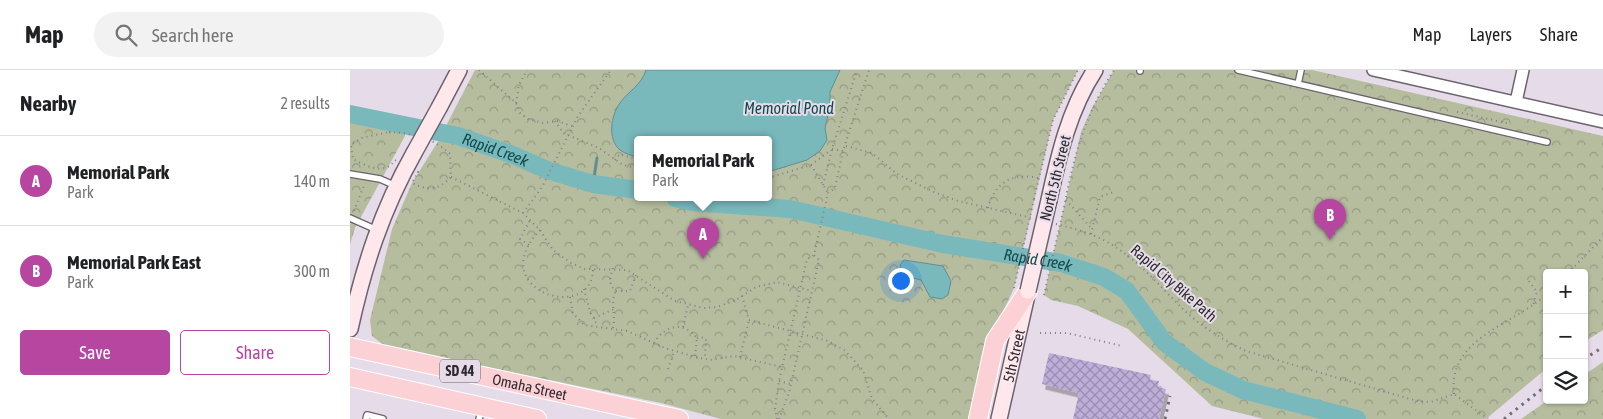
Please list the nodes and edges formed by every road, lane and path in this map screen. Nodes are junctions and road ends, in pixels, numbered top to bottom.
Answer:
1 (459, 70) edge
2 (479, 70) edge
3 (527, 70) edge
4 (611, 70) edge
5 (858, 70) edge
6 (869, 70) edge
7 (1078, 70) edge
8 (1096, 70) edge
9 (1114, 70) edge
10 (1238, 70) edge
11 (1301, 70) edge
12 (1372, 70) edge
13 (1523, 70) edge
14 (1298, 84) junction
15 (1516, 102) junction
16 (516, 103) junction
17 (555, 121) junction
18 (1603, 122) edge
19 (572, 126) junction
20 (568, 135) junction
21 (1547, 142) dead end
22 (846, 146) junction
23 (832, 149) junction
24 (843, 150) junction
25 (634, 159) edge
26 (615, 160) junction
27 (811, 165) junction
28 (372, 167) dead end
29 (634, 167) edge
30 (350, 174) edge
31 (368, 177) junction
32 (451, 177) dead end
33 (772, 177) edge
34 (1038, 178) junction
35 (823, 185) junction
36 (396, 186) junction
37 (1113, 192) dead end
38 (828, 193) junction
39 (1041, 200) junction
40 (1066, 200) junction
41 (988, 208) junction
42 (523, 213) junction
43 (350, 218) edge
44 (1036, 219) dead end
45 (530, 220) junction
46 (1053, 223) dead end
47 (1092, 229) junction
48 (377, 230) junction
49 (540, 230) junction
50 (1091, 234) junction
51 (1603, 237) edge
52 (529, 245) junction
53 (814, 255) junction
54 (613, 268) junction
55 (593, 269) junction
56 (1572, 269) edge
57 (636, 274) junction
58 (1529, 281) dead end
59 (801, 288) junction
60 (584, 289) junction
61 (812, 291) junction
62 (1028, 291) junction
63 (616, 292) junction
64 (742, 296) junction
65 (570, 297) junction
66 (1543, 297) edge
67 (688, 305) junction
68 (1533, 306) junction
69 (614, 309) junction
70 (594, 318) junction
71 (749, 320) junction
72 (598, 327) junction
73 (613, 328) junction
74 (683, 328) junction
75 (350, 329) edge
76 (791, 330) junction
77 (803, 333) junction
78 (1040, 333) dead end
79 (696, 338) junction
80 (654, 343) junction
81 (1122, 346) dead end
82 (350, 347) edge
83 (674, 352) junction
84 (695, 357) junction
85 (740, 357) junction
86 (705, 358) junction
87 (782, 367) junction
88 (668, 369) dead end
89 (350, 377) edge
90 (779, 381) junction
91 (790, 384) junction
92 (1454, 394) junction
93 (481, 413) edge
94 (366, 419) edge
95 (383, 419) edge
96 (538, 419) edge
97 (679, 419) edge
98 (778, 419) edge
99 (888, 419) edge
100 (978, 419) edge
101 (999, 419) edge
102 (1488, 419) edge

1 - 36 main road, bridge
2 - 16 path
3 - 16 path
4 - 19 path
5 - 23 path
6 - 22 path
7 - 34 path
8 - 39 main road, North 5th Street
9 - 40 path
10 - 14 lane
11 - 14 lane
12 - 15 street
13 - 15 street
14 - 21 lane
15 - 18 street
16 - 17 path
17 - 19 path
17 - 20 path
19 - 20 path
20 - 26 path
20 - 42 path
22 - 24 path
22 - 41 path
23 - 24 path
23 - 27 path
23 - 35 path
24 - 38 path
25 - 26 path
26 - 29 path
27 - 33 path
27 - 35 path
28 - 31 path
30 - 31 lane
31 - 36 lane
31 - 43 path
32 - 42 path
34 - 39 path
34 - 41 path
35 - 38 path
36 - 48 main road
37 - 47 path
38 - 53 path
39 - 62 main road, North 5th Street, bridge
39 - 62 path, bridge
40 - 47 path
40 - 62 path, bridge
41 - 44 path
42 - 45 path
43 - 48 lane
45 - 49 path
45 - 52 path
46 - 50 path, Rapid City Bike Path
47 - 50 path
48 - 75 main road
49 - 52 path
49 - 55 path
50 - 92 path, Rapid City Bike Path
51 - 56 path
52 - 65 path
53 - 59 path
53 - 61 path
54 - 55 path
54 - 57 path
54 - 63 path
55 - 60 path
57 - 63 path
57 - 67 path
58 - 68 path
59 - 61 path
59 - 64 path
59 - 76 path
60 - 65 path
60 - 70 path
61 - 77 path
62 - 100 main road
62 - 101 main road, 5th Street
63 - 69 path
64 - 67 path
64 - 71 path
65 - 72 path
66 - 68 path
67 - 74 path
68 - 92 path
69 - 70 path
69 - 73 path
70 - 72 path
71 - 76 path
71 - 85 path
72 - 73 path
73 - 80 path
74 - 79 path
74 - 80 path
76 - 77 path
76 - 87 path
77 - 91 path
77 - 99 path
78 - 81 path
79 - 84 path
79 - 86 path
80 - 83 path
82 - 97 main road, Omaha Street / SD 44
83 - 84 path
83 - 88 path
84 - 86 path
85 - 86 path
85 - 87 path
87 - 90 path
89 - 93 main road, Omaha Street / SD 44
90 - 91 path
90 - 98 path
91 - 98 path
92 - 102 path
93 - 96 main road, Omaha Street / SD 44
94 - 95 lane

